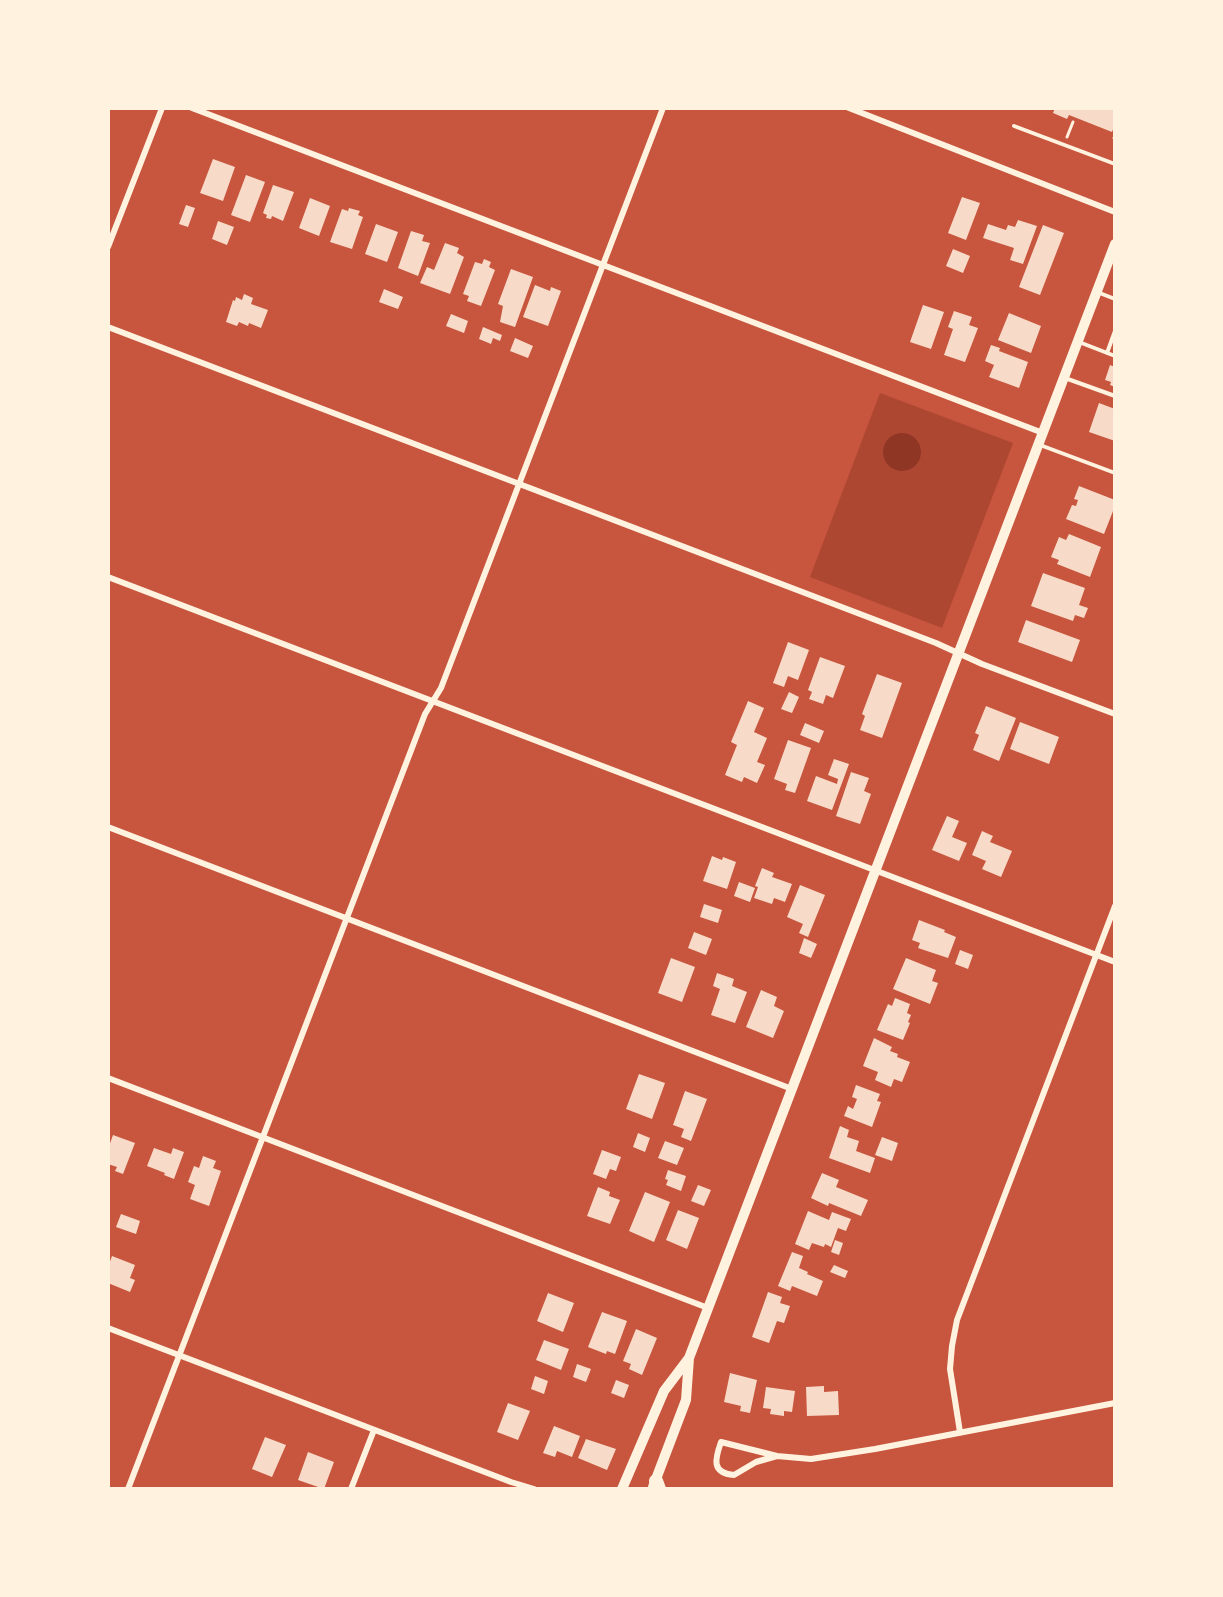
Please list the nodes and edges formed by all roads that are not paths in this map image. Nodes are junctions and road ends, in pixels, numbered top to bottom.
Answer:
1 (162, 108) edge
2 (192, 108) edge
3 (663, 108) edge
4 (849, 108) edge
5 (1014, 126) dead end
6 (1115, 164) edge
7 (1115, 212) edge
8 (1115, 244) edge
9 (108, 247) edge
10 (602, 264) junction
11 (1096, 292) junction
12 (1115, 299) edge
13 (108, 327) edge
14 (1115, 332) edge
15 (1077, 342) junction
16 (1107, 353) junction
17 (1115, 356) edge
18 (1065, 378) junction
19 (1115, 396) edge
20 (1043, 433) junction
21 (1039, 445) junction
22 (1115, 473) edge
23 (519, 484) junction
24 (108, 577) edge
25 (959, 653) junction
26 (434, 701) junction
27 (1115, 714) edge
28 (108, 827) edge
29 (876, 871) junction
30 (1115, 906) edge
31 (347, 918) junction
32 (1096, 955) junction
33 (1115, 962) edge
34 (108, 1078) edge
35 (792, 1089) junction
36 (262, 1136) junction
37 (708, 1308) junction
38 (108, 1328) edge
39 (179, 1355) junction
40 (689, 1358) junction
41 (1115, 1403) edge
42 (374, 1430) junction
43 (960, 1432) junction
44 (777, 1456) junction
45 (511, 1482) junction
46 (656, 1486) edge
47 (128, 1489) edge
48 (351, 1489) edge
49 (516, 1489) edge
50 (534, 1489) edge
51 (622, 1489) edge

1 - 9 street
2 - 10 street
3 - 10 street
4 - 7 street
5 - 6 lane
8 - 11 main road
10 - 20 street
10 - 23 street
11 - 12 lane
11 - 15 main road
13 - 23 street
14 - 16 lane
15 - 16 lane
15 - 18 main road
16 - 17 lane
18 - 19 lane
18 - 20 main road
20 - 21 main road
21 - 22 lane
21 - 25 main road
23 - 25 street
23 - 26 street
24 - 26 street
25 - 27 street
25 - 29 main road
26 - 29 street
26 - 31 street
28 - 31 street
29 - 32 street
29 - 35 main road
30 - 32 street
31 - 35 street
31 - 36 street
32 - 33 street
32 - 43 street
34 - 36 street
35 - 37 main road
36 - 37 street
36 - 39 street
37 - 40 main road
38 - 39 street
39 - 42 street
39 - 47 street
40 - 46 main road
40 - 51 main road
41 - 43 street
42 - 45 street
42 - 48 street
43 - 44 street
44 - 44 street
45 - 49 street
45 - 50 street

